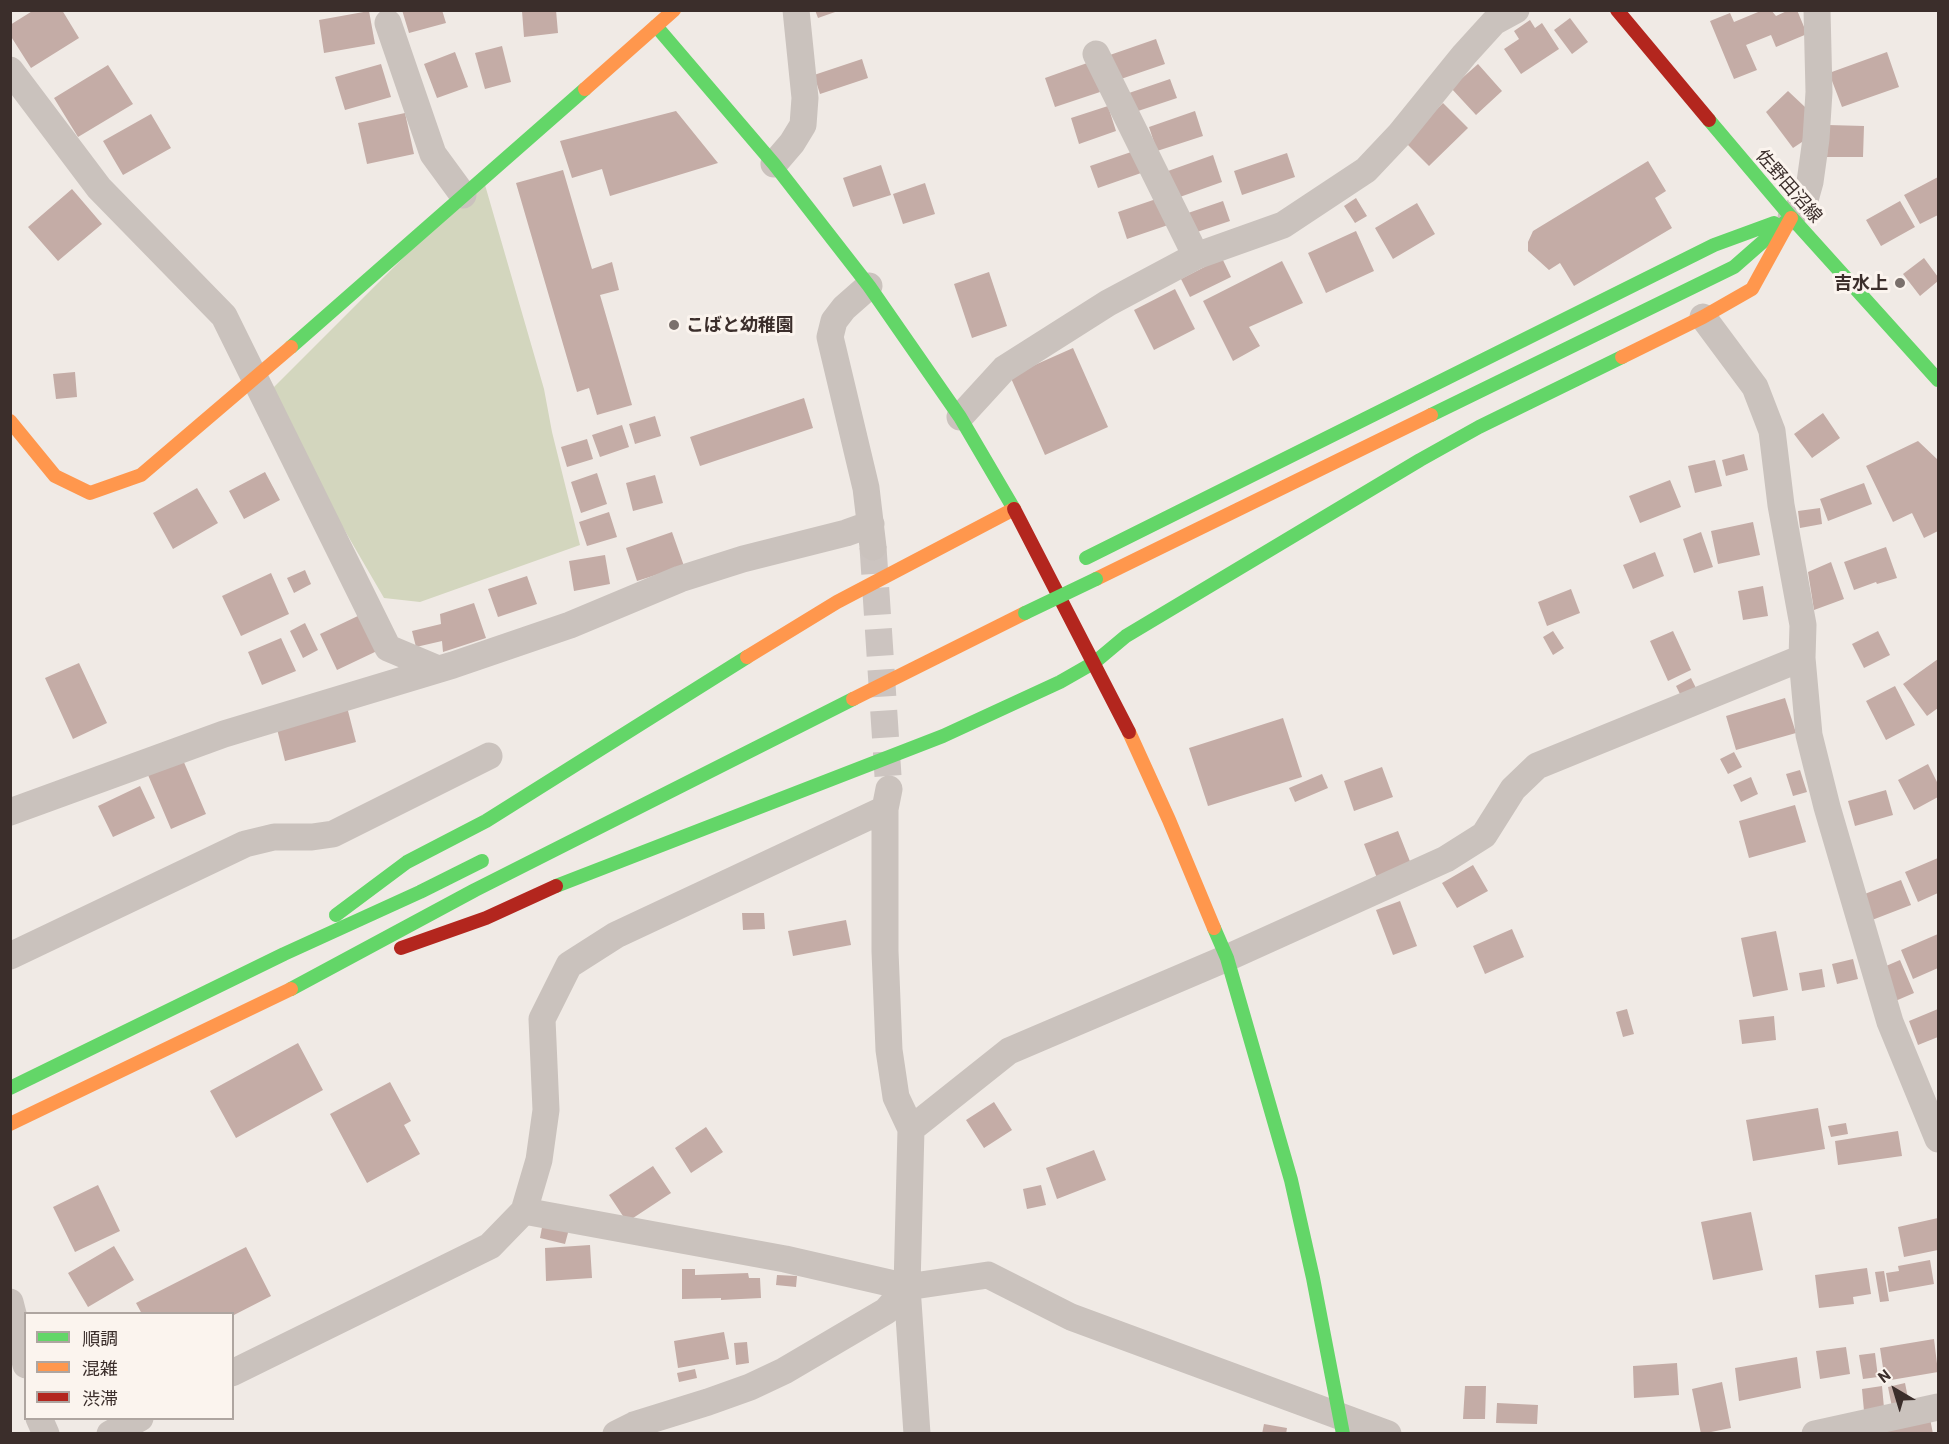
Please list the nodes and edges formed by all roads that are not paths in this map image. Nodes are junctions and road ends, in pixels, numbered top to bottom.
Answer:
1 (674, 10) edge
2 (796, 10) edge
3 (1516, 10) edge
4 (1617, 10) edge
5 (1817, 10) edge
6 (388, 23) dead end
7 (656, 26) junction
8 (1096, 54) dead end
9 (10, 70) edge
10 (774, 164) junction
11 (463, 195) junction
12 (1791, 217) junction
13 (1196, 256) junction
14 (869, 286) junction
15 (1703, 317) junction
16 (254, 380) junction
17 (1938, 380) edge
18 (960, 417) junction
19 (10, 421) edge
20 (1014, 508) junction
21 (1036, 584) dead end
22 (1802, 658) junction
23 (1095, 662) junction
24 (438, 669) junction
25 (489, 756) dead end
26 (10, 812) edge
27 (494, 855) dead end
28 (284, 954) junction
29 (10, 956) edge
30 (1227, 958) junction
31 (299, 985) junction
32 (10, 1088) edge
33 (1931, 1100) edge
34 (11, 1124) edge
35 (911, 1129) junction
36 (1938, 1139) edge
37 (524, 1211) junction
38 (907, 1287) junction
39 (10, 1302) edge
40 (24, 1357) edge
41 (234, 1372) edge
42 (1938, 1407) edge
43 (39, 1420) edge
44 (138, 1420) edge
45 (1341, 1425) edge
46 (46, 1434) edge
47 (110, 1434) edge
48 (616, 1434) edge
49 (917, 1434) edge
50 (1388, 1434) edge
51 (1815, 1434) edge

1 - 7 main road
2 - 10 street
3 - 13 street
4 - 12 main road, 佐野田沼線
5 - 12 street
6 - 11 street
7 - 10 main road
7 - 11 main road
8 - 13 street
9 - 16 street
10 - 14 main road
11 - 16 main road
12 - 15 main road
12 - 17 main road, 佐野田沼線
12 - 21 main road
12 - 31 main road, bridge
13 - 18 street
14 - 18 main road
14 - 24 street
15 - 22 street
15 - 23 main road
16 - 19 main road
16 - 24 street
18 - 20 main road
20 - 23 main road
20 - 28 main road
22 - 30 street
22 - 33 street
23 - 30 main road
23 - 31 main road
24 - 26 street
25 - 29 street
27 - 28 main road
28 - 32 main road
30 - 35 street
30 - 45 main road
31 - 34 main road
33 - 36 street
35 - 37 street
35 - 38 street
37 - 38 street
37 - 41 street
38 - 45 street
38 - 48 street
38 - 49 street
39 - 40 street
42 - 51 street
43 - 46 street
44 - 47 street
45 - 50 street

